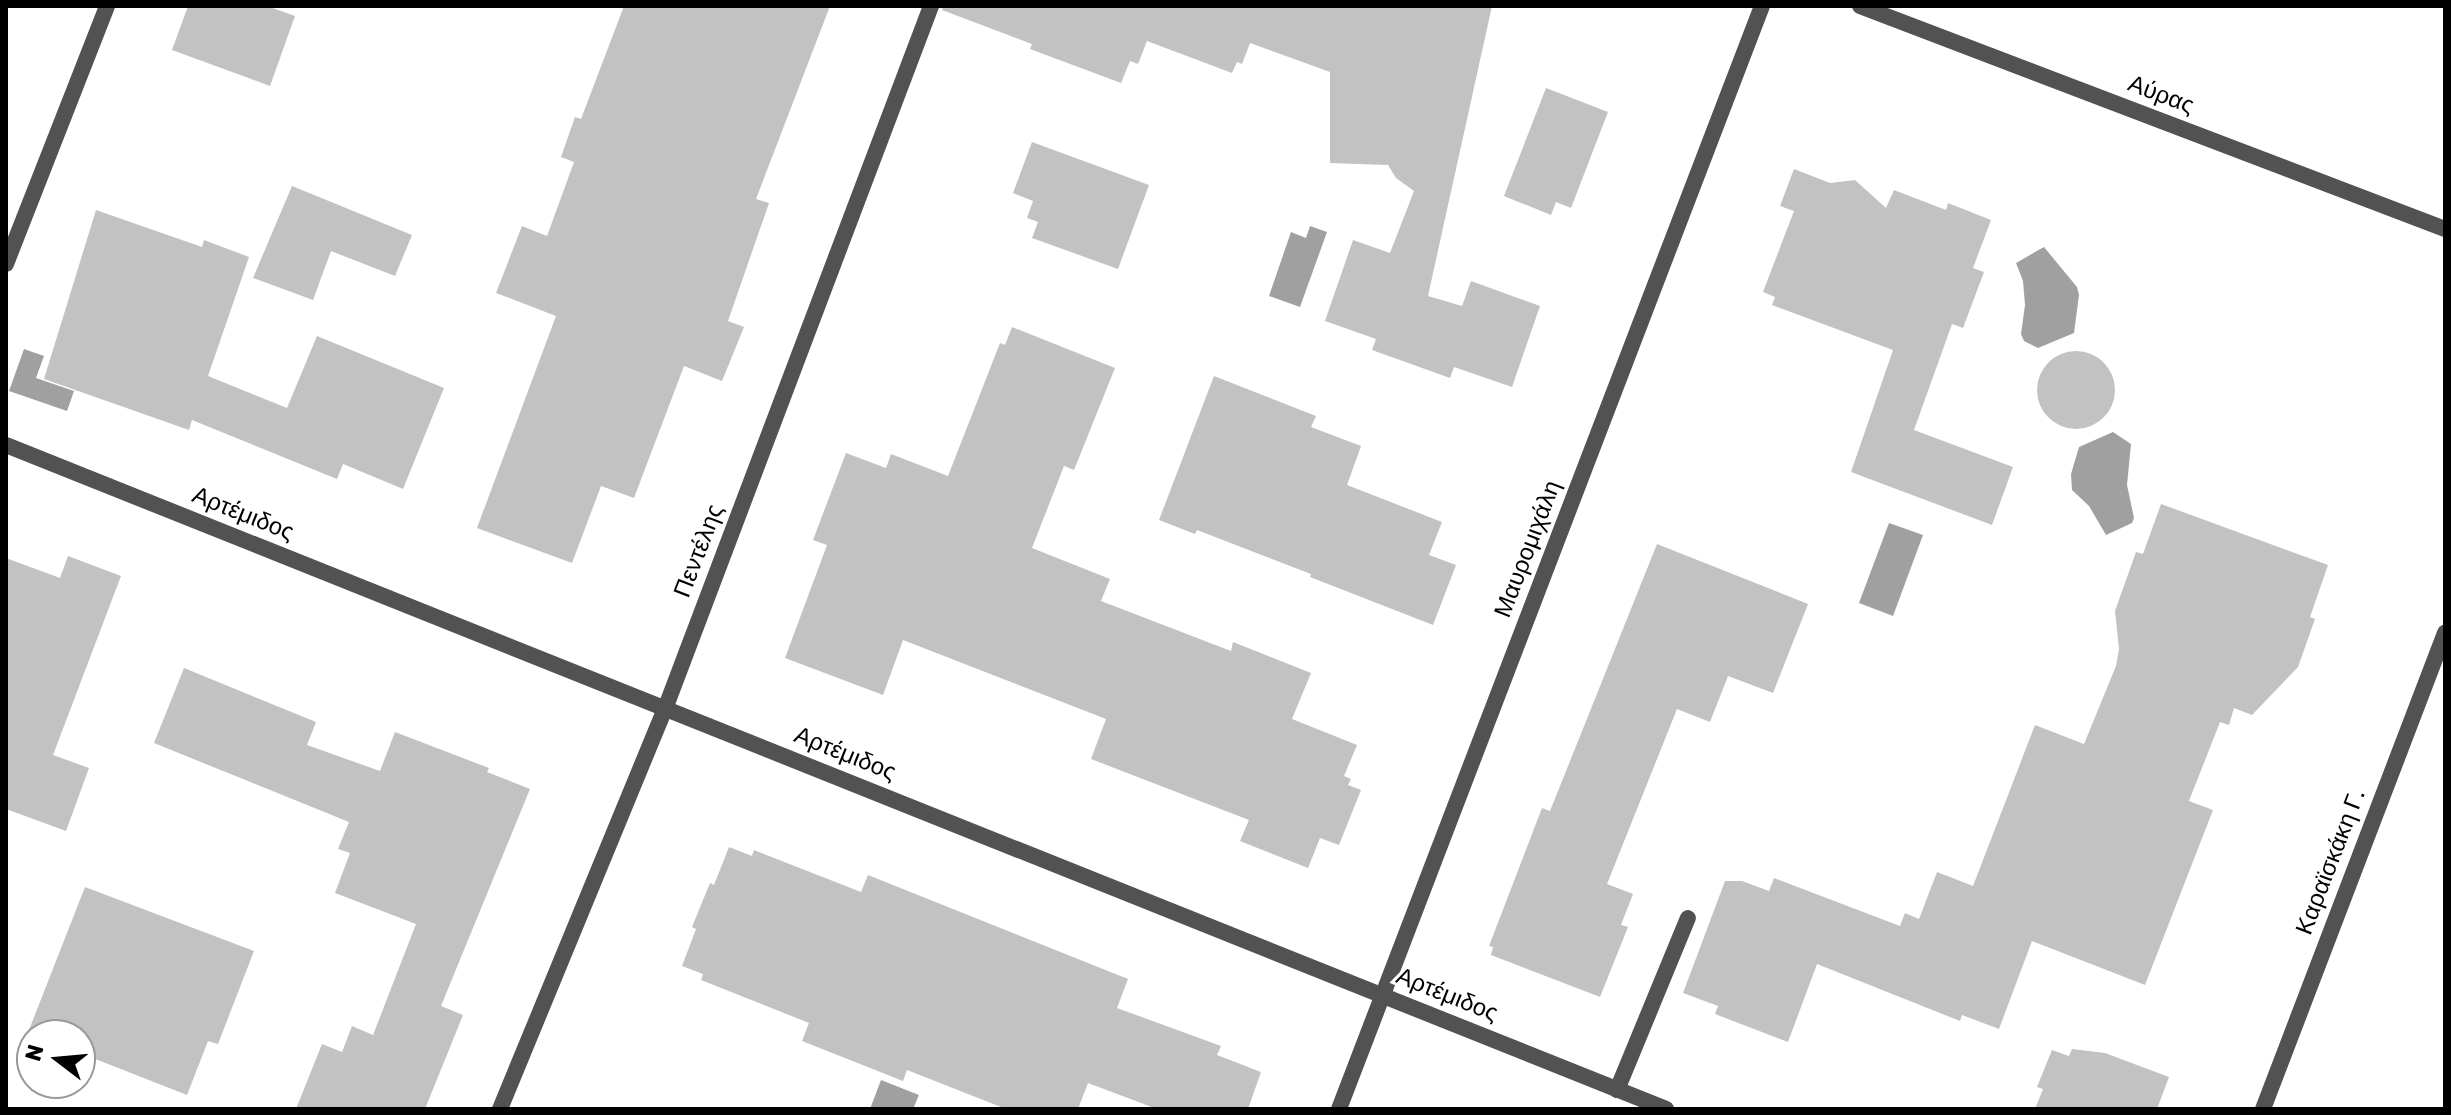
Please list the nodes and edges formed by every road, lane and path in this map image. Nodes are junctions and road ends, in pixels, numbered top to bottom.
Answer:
1 (107, 6) edge
2 (931, 6) edge
3 (1762, 6) edge
4 (1860, 6) edge
5 (2445, 229) edge
6 (6, 264) edge
7 (6, 445) edge
8 (2445, 633) edge
9 (665, 709) junction
10 (1688, 918) dead end
11 (1383, 995) junction
12 (1617, 1090) junction
13 (500, 1109) edge
14 (1339, 1109) edge
15 (1666, 1109) edge
16 (2263, 1109) edge

1 - 6 street
2 - 9 street, Πεντέλης
3 - 11 street, Μαυρομιχάλη
4 - 5 street, Αύρας
7 - 9 street, Αρτέμιδος
8 - 16 street, Καραϊσκάκη Γ.
9 - 11 street, Αρτέμιδος
9 - 13 street, Πεντέλης
10 - 12 street
11 - 12 street, Αρτέμιδος
11 - 14 street, Μαυρομιχάλη
12 - 15 street, Αρτέμιδος

